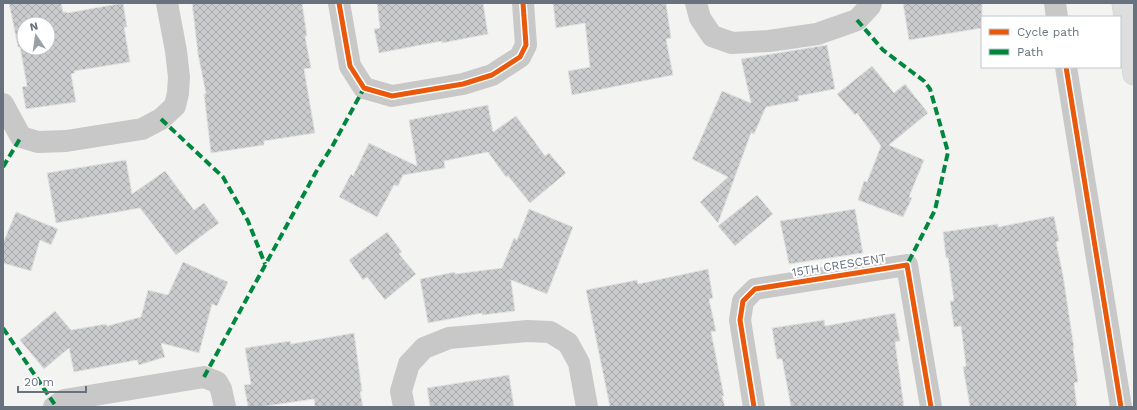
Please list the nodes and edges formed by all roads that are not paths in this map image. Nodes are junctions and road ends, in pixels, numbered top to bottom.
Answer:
1 (167, 3) edge
2 (339, 3) edge
3 (523, 3) edge
4 (696, 3) edge
5 (871, 3) edge
6 (1055, 3) edge
7 (1123, 3) edge
8 (1057, 16) edge
9 (1066, 68) edge
10 (1134, 74) edge
11 (3, 104) edge
12 (54, 407) edge
13 (224, 407) edge
14 (404, 407) edge
15 (587, 407) edge
16 (754, 407) edge
17 (931, 407) edge
18 (1121, 407) edge

1 - 11 street
2 - 3 street
4 - 5 street
6 - 8 street
7 - 10 street
9 - 18 street
12 - 13 street
14 - 15 street
16 - 17 street, 15TH CRESCENT

